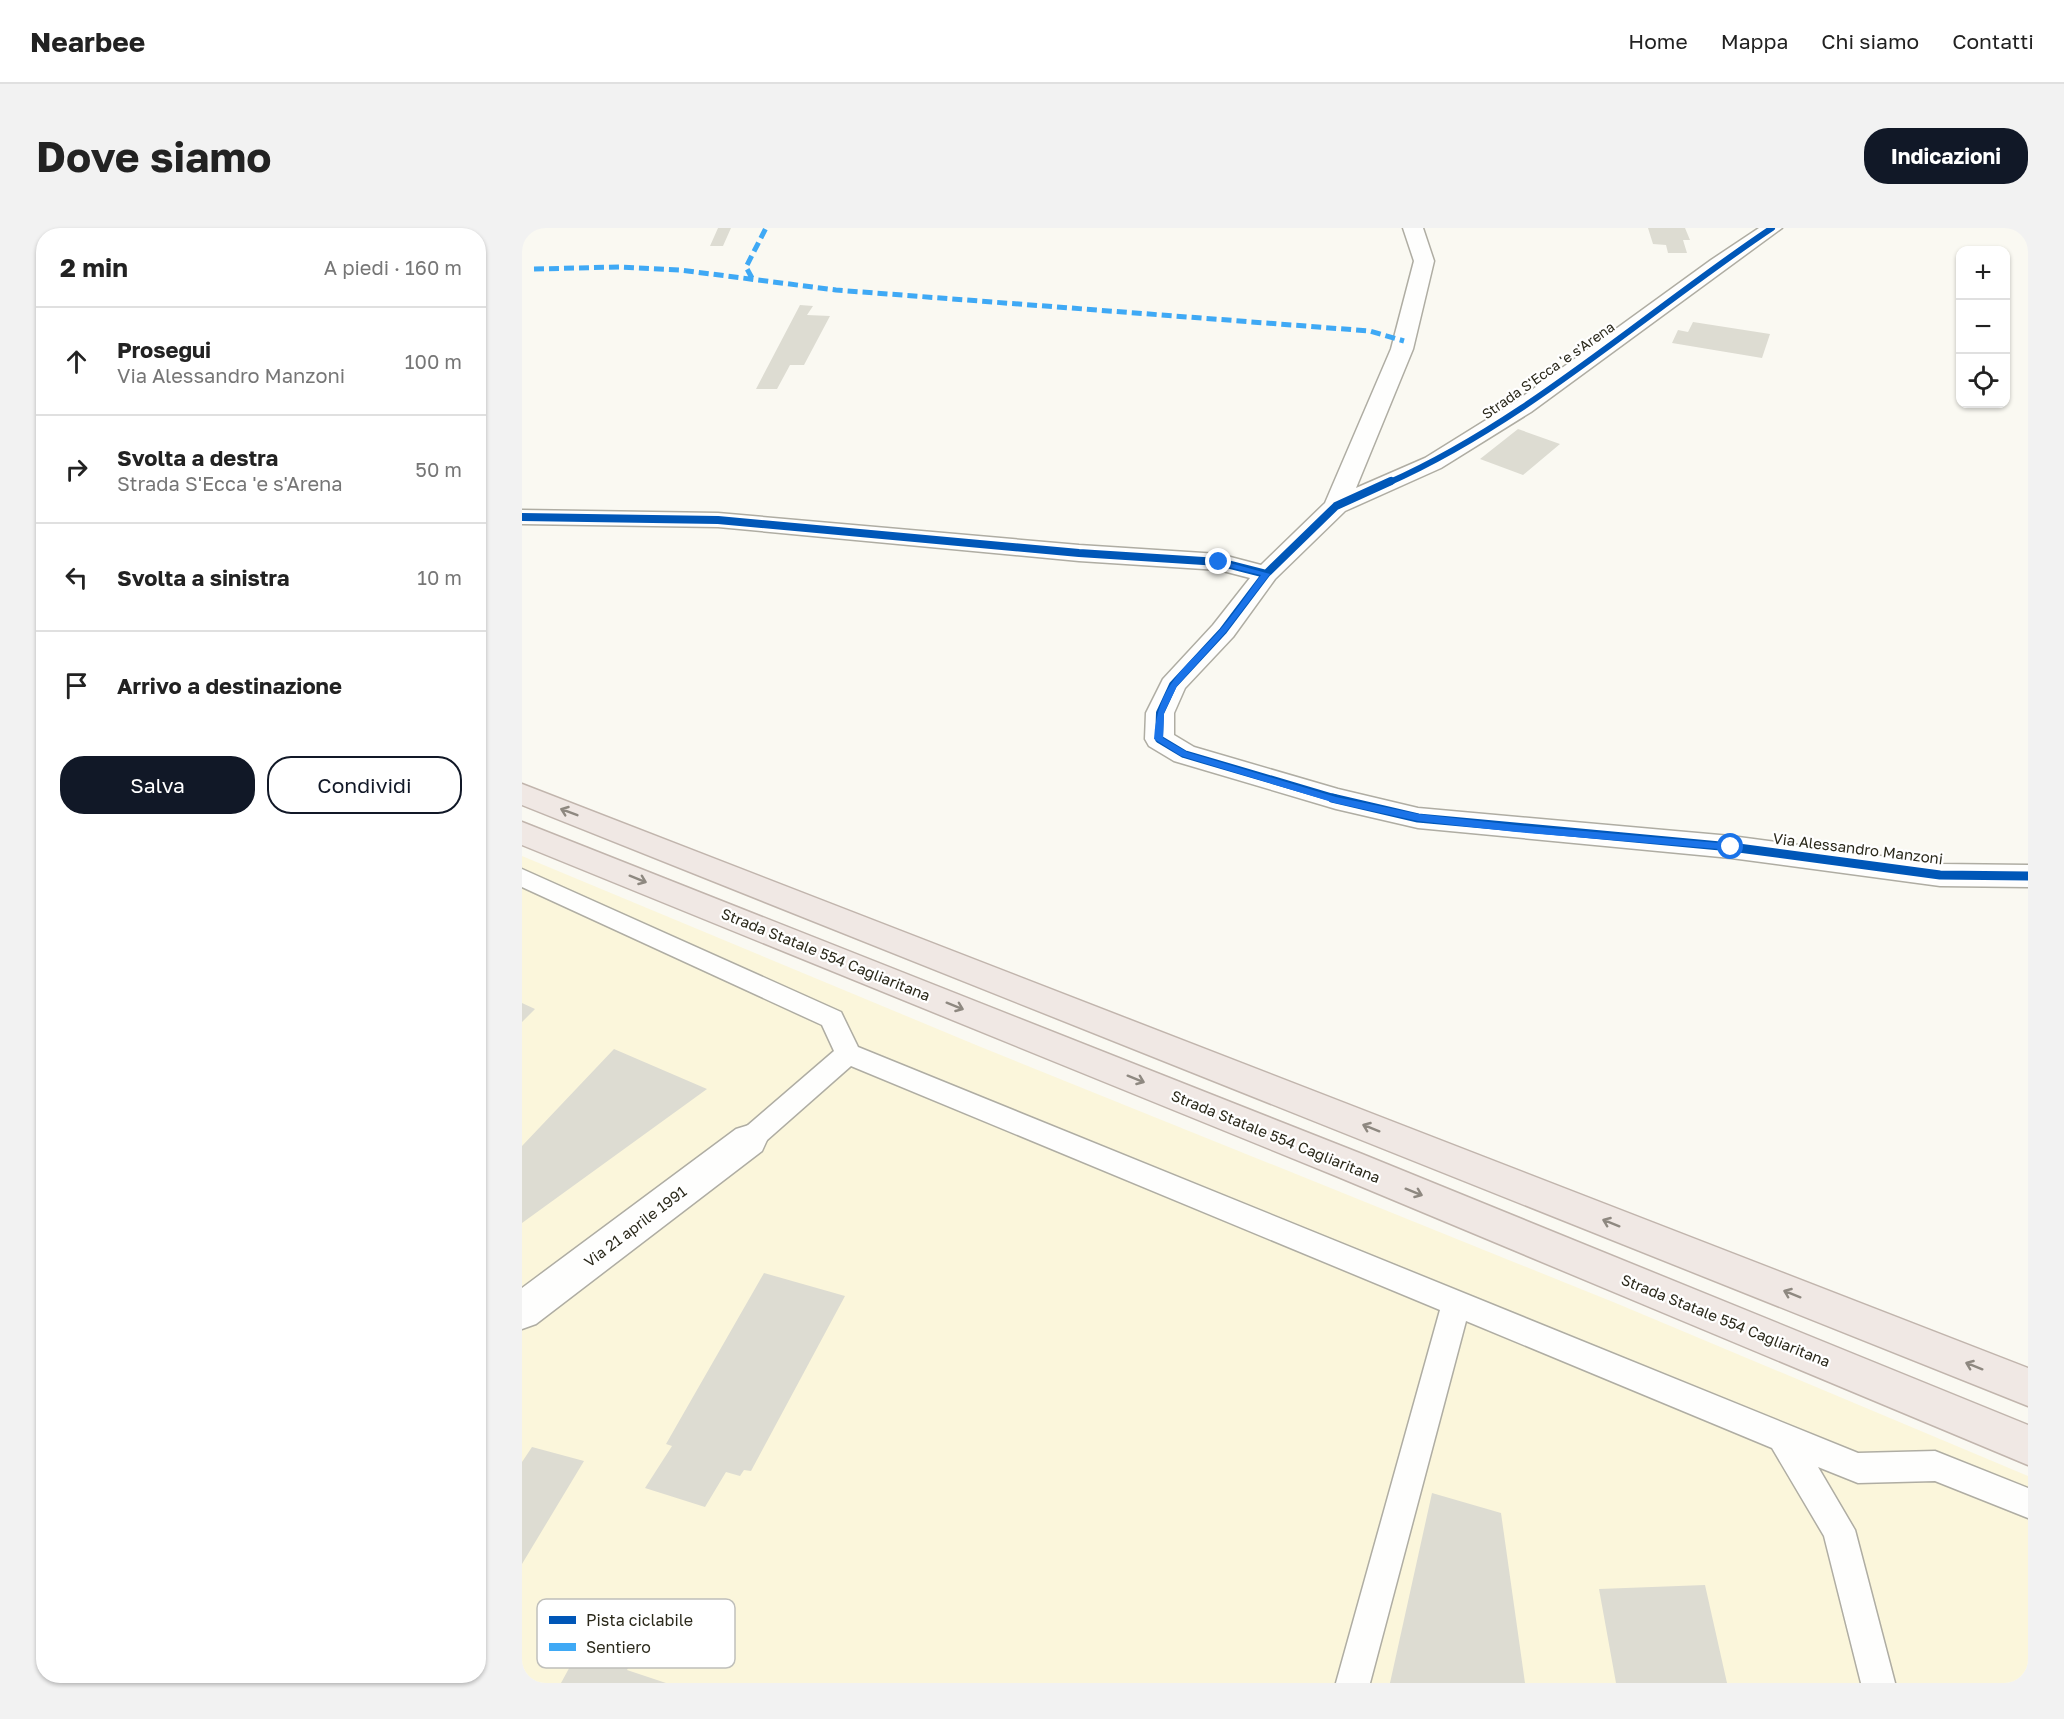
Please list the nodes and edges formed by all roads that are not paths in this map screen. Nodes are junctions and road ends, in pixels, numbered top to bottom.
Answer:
1 (1413, 228) edge
2 (1772, 228) edge
3 (1336, 506) junction
4 (522, 517) edge
5 (1266, 574) junction
6 (1159, 739) joint
7 (522, 794) edge
8 (522, 833) edge
9 (2028, 876) edge
10 (522, 877) edge
11 (848, 1054) junction
12 (749, 1140) joint
13 (1456, 1304) junction
14 (522, 1311) edge
15 (2028, 1387) edge
16 (1783, 1437) junction
17 (2028, 1445) edge
18 (2028, 1503) edge
19 (1353, 1683) edge
20 (1878, 1683) edge

1 - 3 street
2 - 3 street, Strada S'Ecca 'e s'Arena
3 - 5 street, Strada S'Ecca 'e s'Arena
4 - 5 street
5 - 6 street, Strada S'Ecca 'e s'Arena
6 - 9 street, Via Alessandro Manzoni
15 -> 7 highway
8 -> 17 highway, Strada Statale 554 Cagliaritana
10 - 11 lane
11 - 12 lane
11 - 13 lane
12 - 14 street, Via 21 aprile 1991
13 - 16 lane
13 - 19 lane
16 - 18 lane
16 - 20 lane

